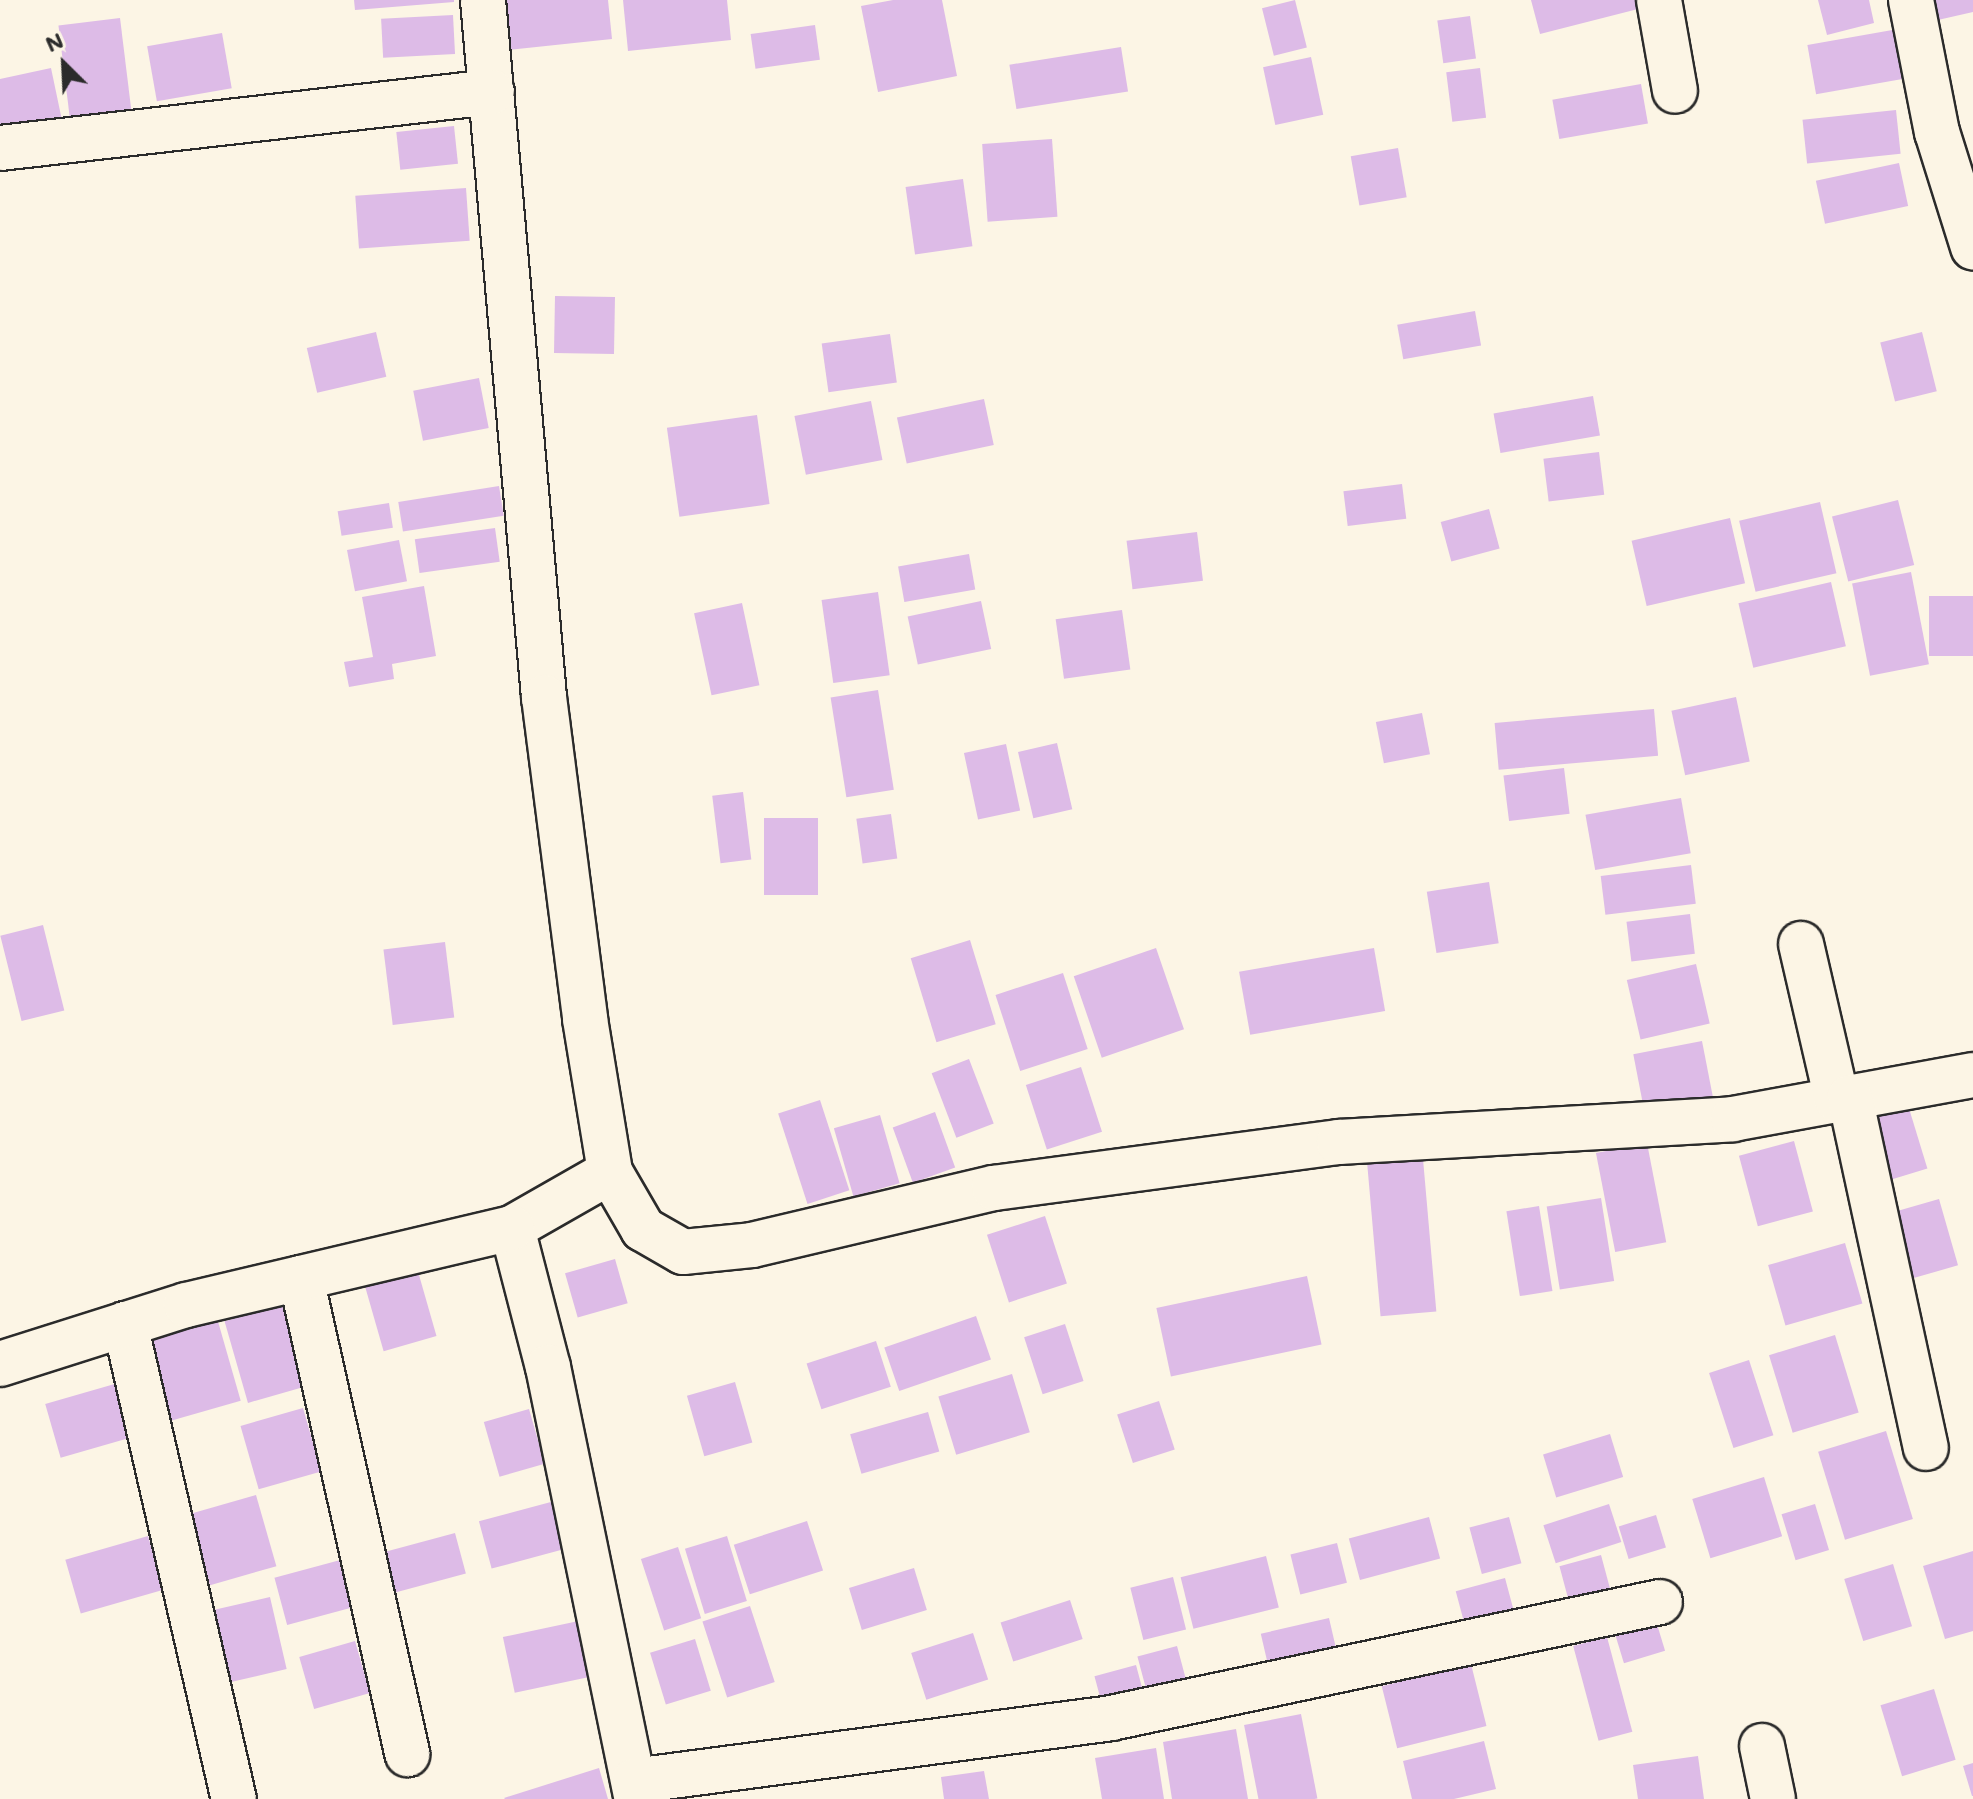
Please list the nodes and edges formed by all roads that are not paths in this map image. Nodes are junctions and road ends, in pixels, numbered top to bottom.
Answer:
1 (483, 0) edge
2 (1659, 0) edge
3 (1911, 0) edge
4 (1675, 91) dead end
5 (492, 92) junction
6 (0, 148) edge
7 (1973, 247) edge
8 (1801, 944) dead end
9 (1973, 1075) edge
10 (1844, 1098) junction
11 (610, 1172) junction
12 (512, 1228) junction
13 (301, 1278) junction
14 (125, 1324) junction
15 (0, 1364) edge
16 (1926, 1448) dead end
17 (1660, 1602) dead end
18 (1762, 1746) dead end
19 (407, 1754) dead end
20 (635, 1790) edge
21 (234, 1799) edge
22 (1773, 1799) edge

1 - 5 street
2 - 4 street
3 - 7 street
5 - 6 street
5 - 11 street
8 - 10 street
9 - 10 street
10 - 11 street
10 - 16 street
11 - 12 street
12 - 13 street
12 - 20 street
13 - 14 street
13 - 19 street
14 - 15 street
14 - 21 street
17 - 20 street
18 - 22 street

